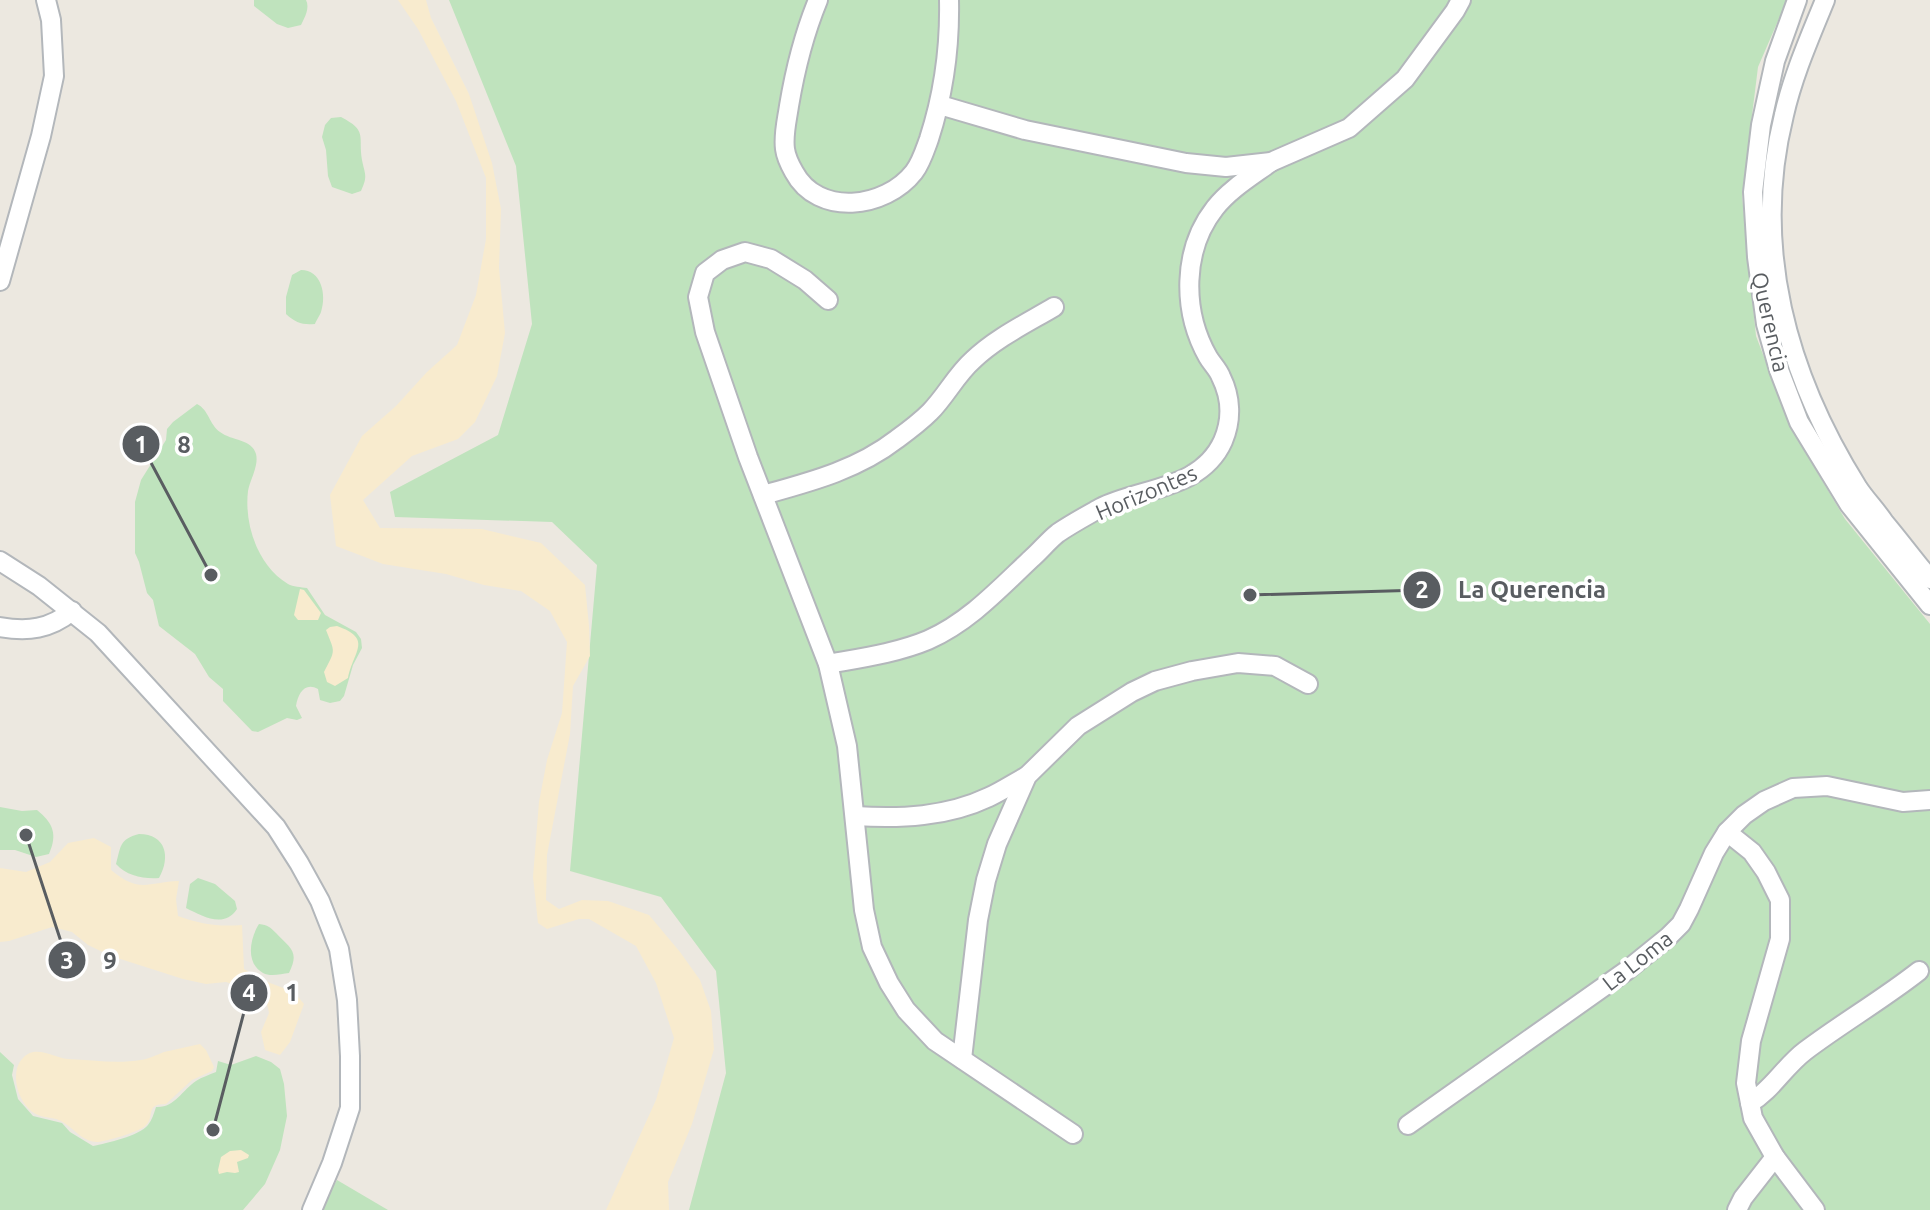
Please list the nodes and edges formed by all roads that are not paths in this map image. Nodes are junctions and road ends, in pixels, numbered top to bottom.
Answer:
1 (46, 0) edge
2 (818, 0) edge
3 (949, 0) edge
4 (1461, 0) edge
5 (1797, 0) edge
6 (1825, 0) edge
7 (940, 105) junction
8 (1271, 162) junction
9 (0, 281) edge
10 (828, 300) dead end
11 (1054, 307) dead end
12 (763, 495) junction
13 (0, 561) edge
14 (1930, 579) edge
15 (1930, 605) edge
16 (72, 611) junction
17 (0, 627) edge
18 (828, 664) junction
19 (1308, 684) dead end
20 (1027, 776) junction
21 (1930, 800) edge
22 (855, 816) junction
23 (1727, 832) junction
24 (1919, 971) dead end
25 (962, 1059) junction
26 (1750, 1103) junction
27 (1408, 1125) dead end
28 (1073, 1134) dead end
29 (1775, 1157) junction
30 (312, 1210) edge
31 (1737, 1210) edge
32 (1815, 1210) edge

1 - 9 street
2 - 7 street
3 - 7 street
4 - 8 street
5 - 15 street, Querencia
6 - 14 street, Querencia
7 - 8 street
8 - 18 street, Horizontes
10 - 12 street
11 - 12 street
12 - 18 street
13 - 16 street
16 - 17 street
16 - 30 street
18 - 22 street
19 - 20 street
20 - 22 street
20 - 25 street
21 - 23 street, La Loma
22 - 25 street
23 - 26 street
23 - 27 street, La Loma
24 - 26 street
25 - 28 street
26 - 29 street
29 - 31 street
29 - 32 street

